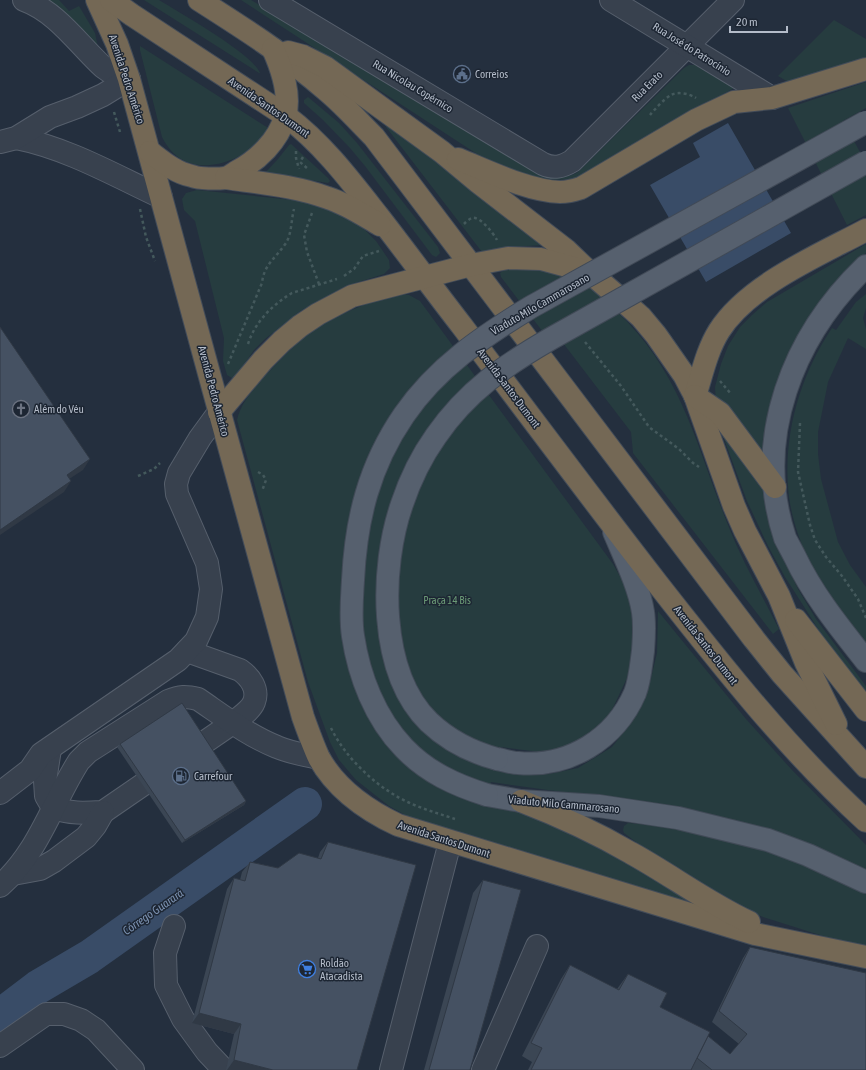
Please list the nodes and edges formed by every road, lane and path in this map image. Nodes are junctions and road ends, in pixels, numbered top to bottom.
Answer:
1 (97, 0) edge
2 (111, 0) edge
3 (199, 0) edge
4 (270, 0) edge
5 (611, 0) edge
6 (733, 0) edge
7 (31, 2) edge
8 (688, 46) junction
9 (272, 48) junction
10 (866, 69) edge
11 (129, 79) junction
12 (103, 95) junction
13 (772, 98) junction
14 (715, 110) junction
15 (286, 116) junction
16 (645, 119) dead end
17 (866, 122) edge
18 (122, 137) dead end
19 (8, 140) edge
20 (297, 149) dead end
21 (150, 152) junction
22 (442, 152) junction
23 (866, 162) edge
24 (558, 167) joint
25 (301, 173) dead end
26 (226, 178) junction
27 (133, 184) junction
28 (161, 197) junction
29 (294, 207) dead end
30 (312, 208) dead end
31 (461, 225) dead end
32 (866, 230) edge
33 (386, 240) junction
34 (508, 258) junction
35 (156, 264) dead end
36 (471, 265) junction
37 (866, 266) edge
38 (590, 272) junction
39 (424, 277) junction
40 (319, 284) junction
41 (582, 338) dead end
42 (248, 346) dead end
43 (706, 362) junction
44 (225, 368) dead end
45 (732, 395) dead end
46 (695, 396) junction
47 (219, 412) junction
48 (802, 418) dead end
49 (164, 459) dead end
50 (718, 464) junction
51 (795, 467) dead end
52 (256, 468) dead end
53 (798, 472) junction
54 (138, 476) dead end
55 (775, 486) junction
56 (263, 493) dead end
57 (610, 522) junction
58 (778, 596) junction
59 (866, 618) edge
60 (187, 651) junction
61 (866, 661) edge
62 (866, 710) edge
63 (234, 722) junction
64 (328, 722) dead end
65 (846, 745) junction
66 (45, 752) junction
67 (320, 758) junction
68 (866, 767) edge
69 (0, 776) edge
70 (334, 780) joint
71 (0, 793) edge
72 (521, 801) junction
73 (53, 808) junction
74 (103, 812) junction
75 (866, 821) edge
76 (450, 842) junction
77 (6, 880) edge
78 (866, 882) edge
79 (174, 926) dead end
80 (537, 946) dead end
81 (811, 946) junction
82 (866, 957) edge
83 (0, 1046) edge
84 (133, 1070) edge
85 (224, 1070) edge
86 (391, 1070) edge
87 (482, 1070) edge

1 - 11 highway, Avenida Pedro Américo
2 - 15 highway, Avenida Santos Dumont
3 - 9 highway
4 - 24 street, Rua Nicolau Copérnico
5 - 8 street, Rua José do Patrocínio
6 - 8 street, Rua Erato
7 - 11 street
8 - 13 street, Rua José do Patrocínio
8 - 24 street, Rua Erato
9 - 15 highway
9 - 22 highway
9 - 36 highway
10 - 13 highway
11 - 12 street
11 - 21 highway, Avenida Pedro Américo
12 - 18 path
12 - 19 street
13 - 14 highway
14 - 16 path
14 - 22 highway
15 - 26 highway
15 - 33 highway, Avenida Santos Dumont
17 - 72 main road, Viaduto Milo Cammarosano, bridge
19 - 27 street
20 - 25 path
21 - 26 highway
21 - 28 highway, Avenida Pedro Américo
22 - 38 highway
23 - 57 main road, bridge
26 - 33 highway
27 - 28 street
27 - 35 path
28 - 47 highway, Avenida Pedro Américo
29 - 44 path
30 - 40 path
31 - 34 path
32 - 43 highway
33 - 39 highway, Avenida Santos Dumont
33 - 40 path
34 - 36 highway
34 - 38 highway
36 - 39 highway
36 - 65 highway
37 - 55 main road
38 - 46 highway
39 - 47 highway
39 - 57 highway, Avenida Santos Dumont
40 - 42 path
41 - 50 path
43 - 45 path
43 - 46 highway
46 - 50 highway
46 - 55 highway
47 - 60 street
47 - 67 highway, Avenida Pedro Américo
48 - 53 path
49 - 54 path
50 - 58 highway
51 - 53 path
52 - 56 path
53 - 59 path
55 - 61 main road
57 - 75 highway, Avenida Santos Dumont
58 - 62 highway
58 - 65 highway
60 - 63 street
60 - 66 street
63 - 67 street
63 - 73 street
63 - 74 street
64 - 76 path
65 - 68 highway
66 - 69 street
66 - 71 street
66 - 73 street
67 - 70 highway, Avenida Pedro Américo
70 - 76 highway, Avenida Santos Dumont
72 - 78 main road, Viaduto Milo Cammarosano
72 - 81 highway
73 - 74 street
73 - 77 street
74 - 77 street
76 - 81 highway, Avenida Santos Dumont
76 - 86 street
79 - 85 street
80 - 87 street
81 - 82 highway, Avenida Santos Dumont
83 - 84 street

